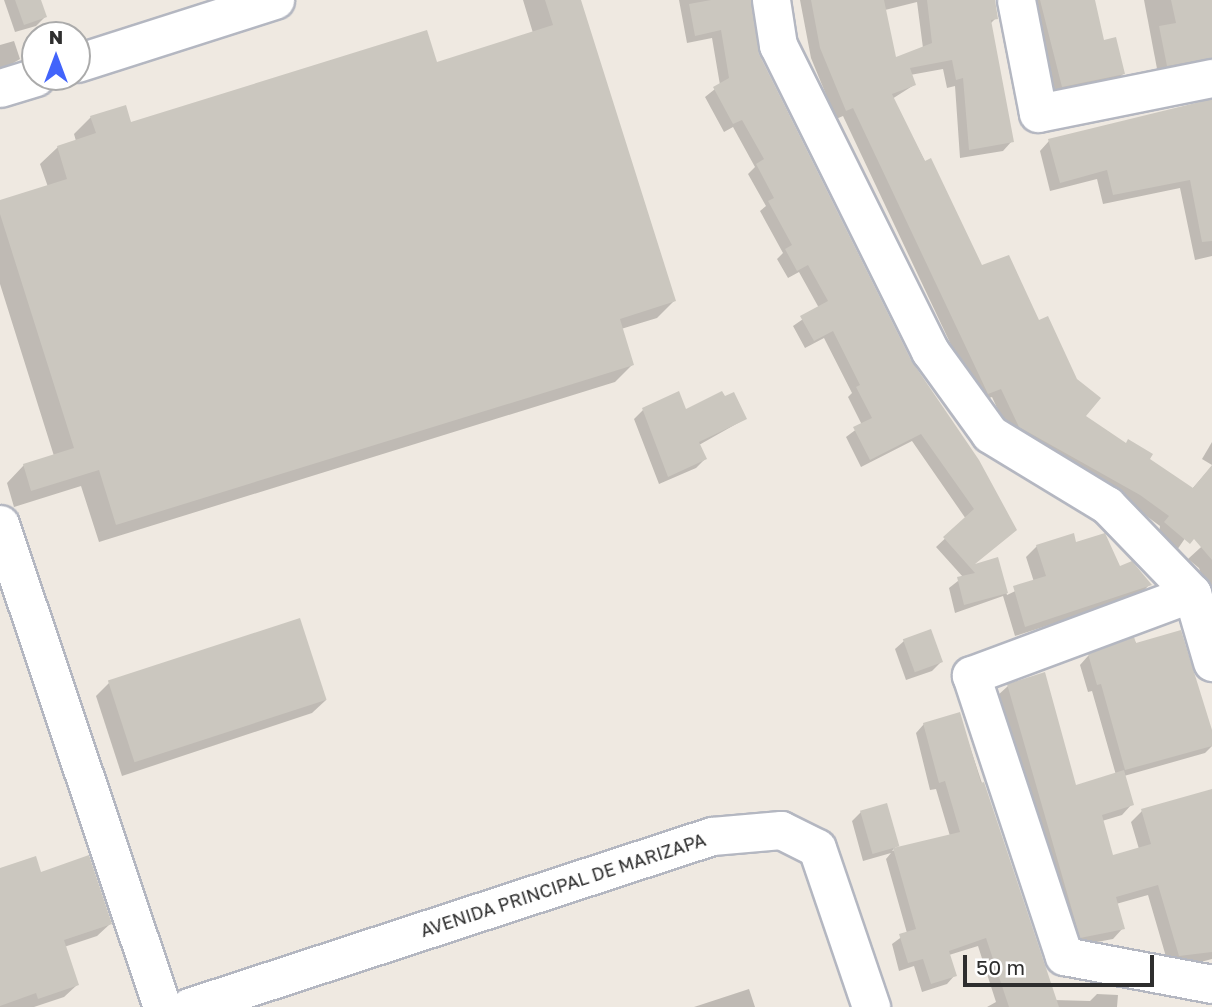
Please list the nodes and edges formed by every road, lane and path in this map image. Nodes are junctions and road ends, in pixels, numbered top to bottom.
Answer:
1 (275, 0) edge
2 (771, 0) edge
3 (1016, 0) edge
4 (91, 59) edge
5 (1212, 78) edge
6 (21, 81) edge
7 (0, 88) edge
8 (0, 524) edge
9 (1192, 593) junction
10 (1212, 662) edge
11 (1212, 984) edge
12 (162, 1007) edge
13 (189, 1007) edge
14 (871, 1007) edge

1 - 4 street
2 - 9 street
3 - 5 street
6 - 7 street
8 - 12 street
9 - 10 street
9 - 11 street
13 - 14 street, AVENIDA PRINCIPAL DE MARIZAPA

